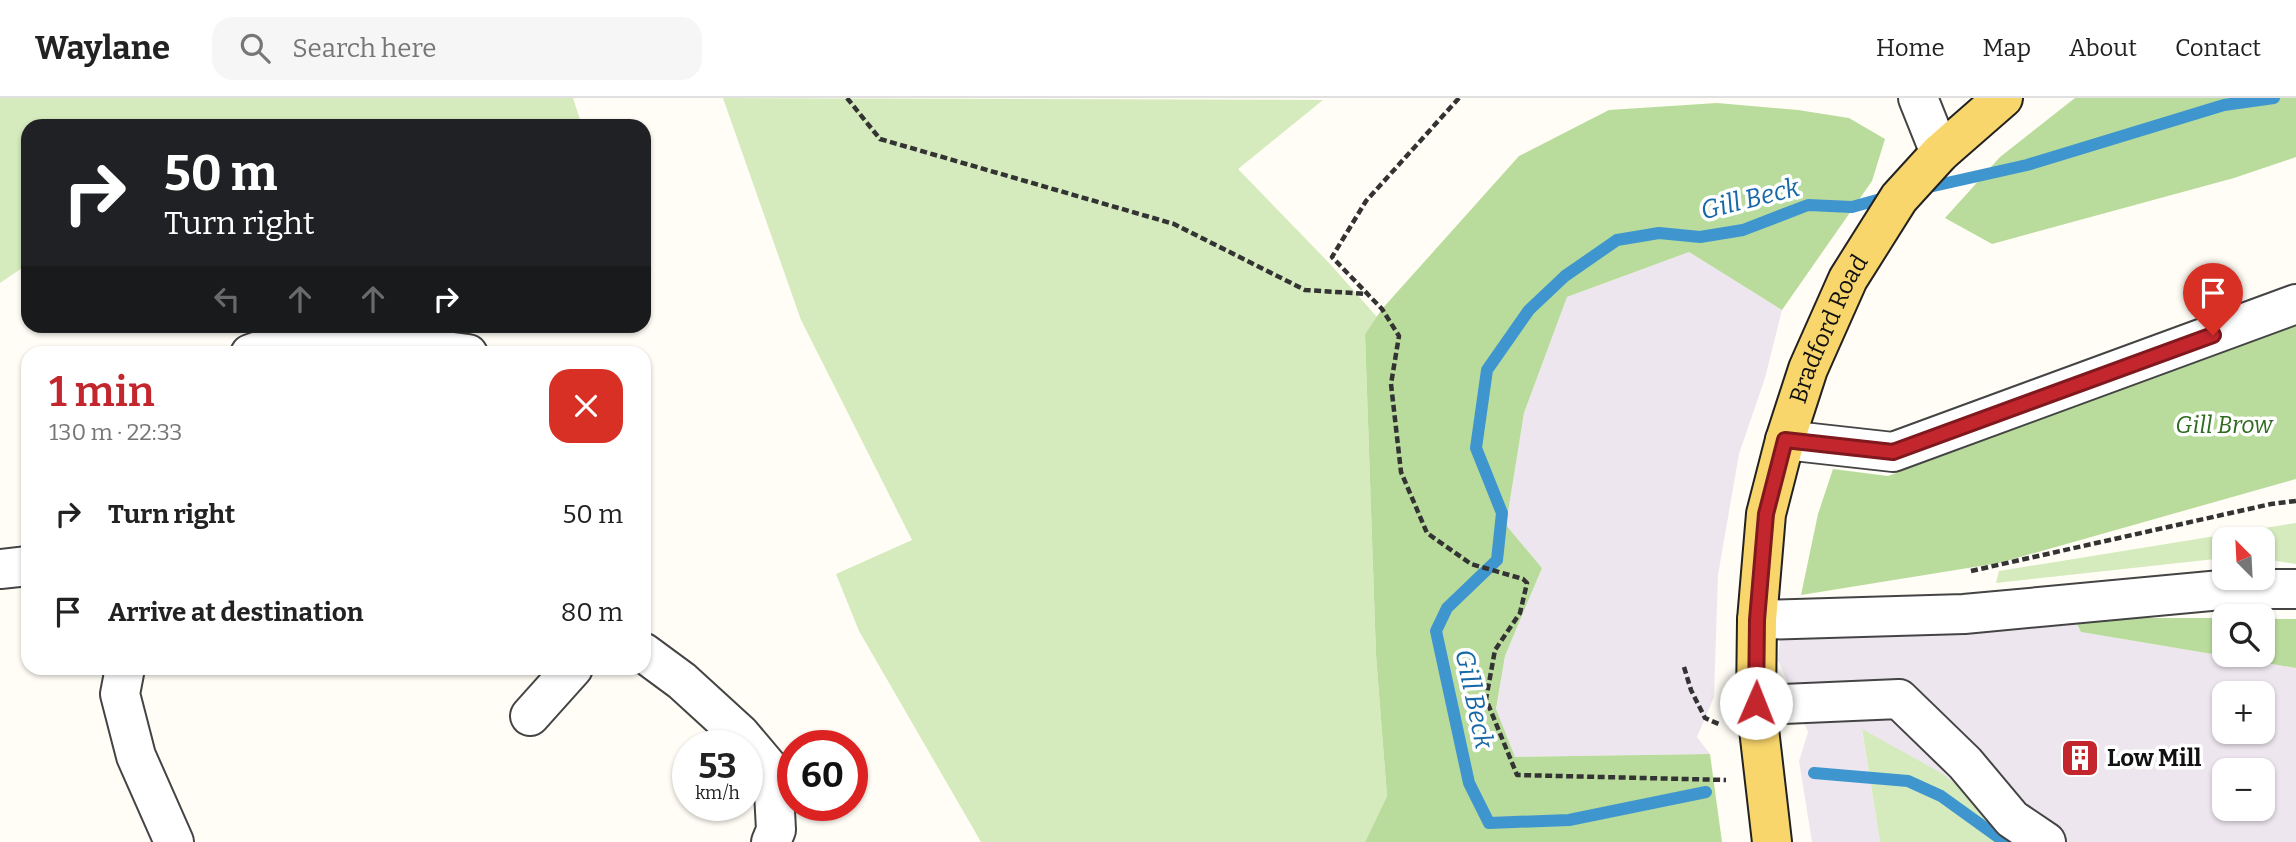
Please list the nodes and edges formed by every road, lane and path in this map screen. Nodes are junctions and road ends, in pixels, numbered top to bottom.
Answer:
1 (847, 98) edge
2 (1459, 98) edge
3 (1917, 98) edge
4 (2003, 98) edge
5 (1940, 153) junction
6 (1368, 294) junction
7 (2296, 304) edge
8 (273, 346) edge
9 (408, 346) edge
10 (1785, 440) junction
11 (2296, 501) edge
12 (21, 567) edge
13 (0, 569) edge
14 (1966, 572) dead end
15 (2296, 589) edge
16 (1757, 620) junction
17 (651, 658) edge
18 (1684, 667) dead end
19 (124, 675) edge
20 (567, 675) edge
21 (1756, 703) junction
22 (530, 716) dead end
23 (1760, 740) junction
24 (1764, 780) junction
25 (174, 842) edge
26 (771, 842) edge
27 (1772, 842) edge
28 (2046, 842) edge

1 - 6 path
2 - 6 path
3 - 5 street
4 - 5 main road, Bradford Road
5 - 10 main road, Bradford Road
6 - 24 path
7 - 10 street
8 - 9 street
10 - 16 main road, Bradford Road
11 - 14 path
12 - 13 street
15 - 16 street
16 - 21 main road, Bradford Road
17 - 26 street
18 - 23 path
19 - 25 street
20 - 22 street
21 - 23 main road, Bradford Road
21 - 28 street
23 - 24 main road, Bradford Road
24 - 27 main road, Bradford Road

